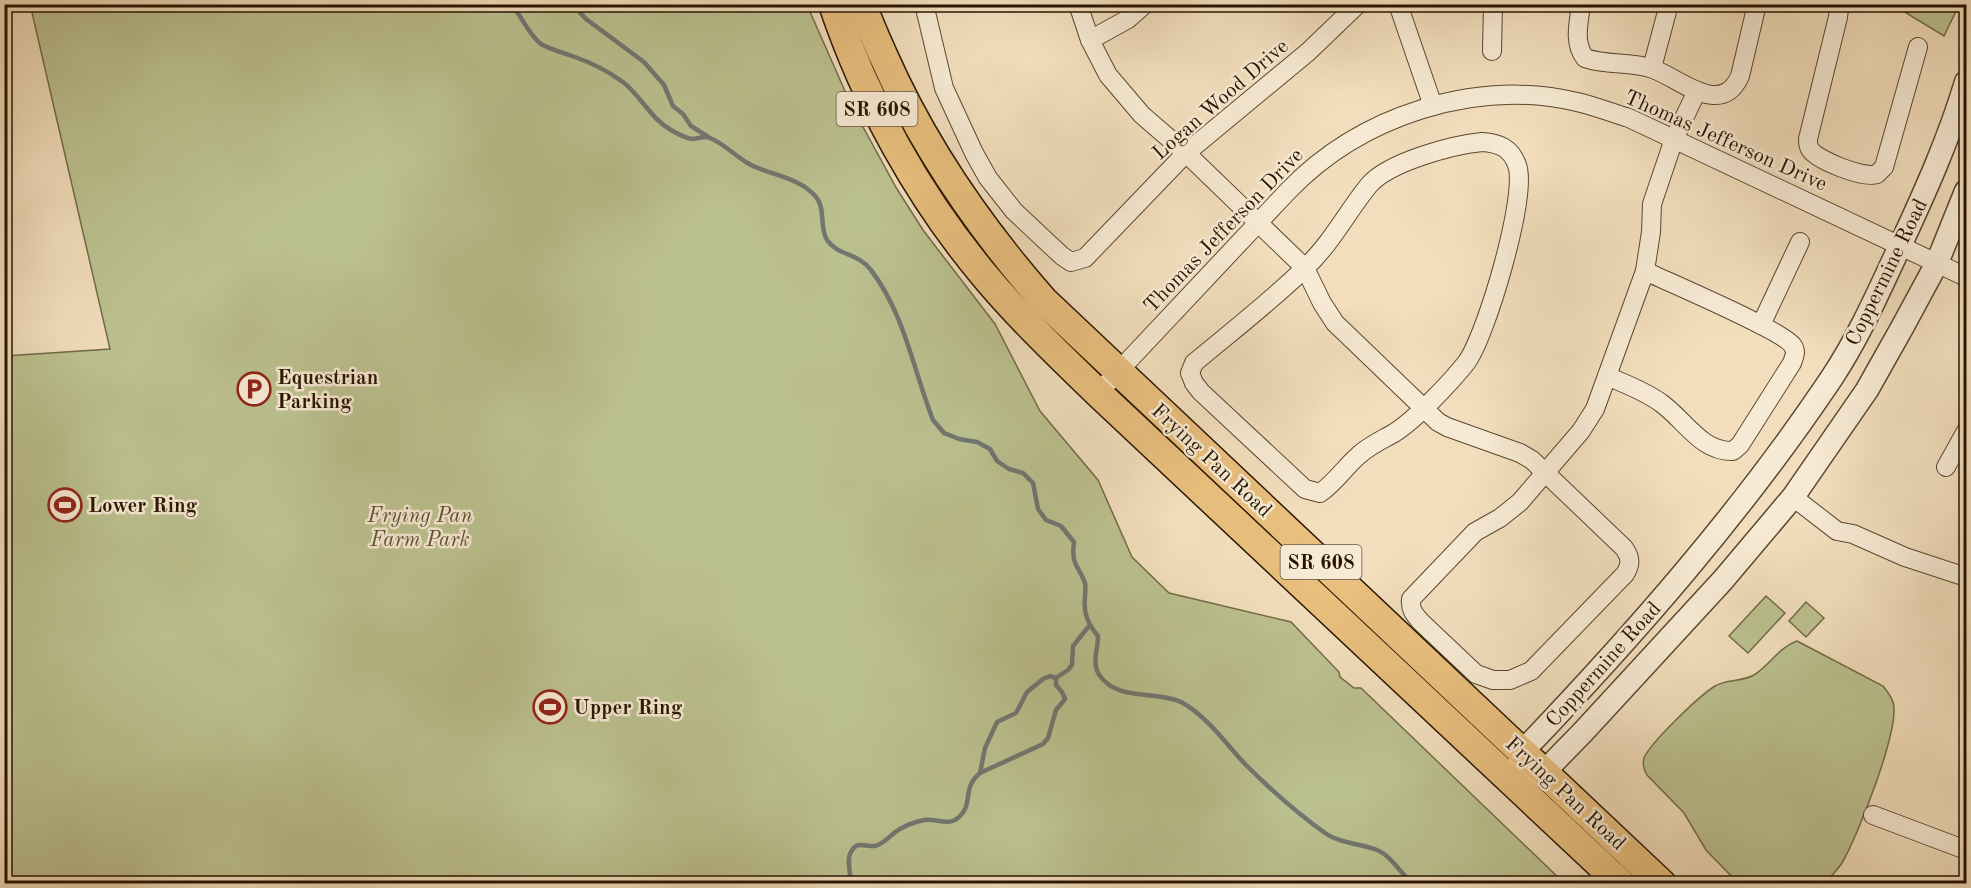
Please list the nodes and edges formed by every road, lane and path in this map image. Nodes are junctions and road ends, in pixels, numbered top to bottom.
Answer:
1 (833, 4) edge
2 (862, 4) edge
3 (924, 4) edge
4 (1078, 4) edge
5 (1145, 4) edge
6 (1358, 4) edge
7 (1398, 4) edge
8 (1493, 4) edge
9 (1581, 4) edge
10 (1669, 4) edge
11 (1758, 4) edge
12 (1836, 4) edge
13 (1090, 40) junction
14 (1918, 47) dead end
15 (1492, 51) dead end
16 (1652, 68) junction
17 (1966, 82) edge
18 (1696, 91) junction
19 (1433, 106) junction
20 (1674, 139) junction
21 (1186, 153) junction
22 (1966, 191) edge
23 (1258, 222) junction
24 (1800, 242) dead end
25 (1900, 246) junction
26 (1937, 263) junction
27 (1305, 268) junction
28 (1645, 271) junction
29 (1966, 277) edge
30 (1761, 325) junction
31 (1119, 372) junction
32 (1607, 376) junction
33 (1098, 393) junction
34 (1423, 408) junction
35 (1966, 431) edge
36 (1946, 467) dead end
37 (1545, 474) junction
38 (1793, 497) junction
39 (1966, 577) edge
40 (1522, 752) junction
41 (1544, 772) junction
42 (1515, 784) junction
43 (1873, 815) dead end
44 (1966, 850) edge
45 (1621, 884) edge
46 (1662, 884) edge

1 - 33 main road, Frying Pan Road / SR 608
2 - 31 main road, Frying Pan Road / SR 608
3 - 21 street, Logan Wood Drive
4 - 13 street
5 - 13 street
6 - 21 street, Logan Wood Drive
7 - 19 street
8 - 15 street
9 - 16 street
10 - 16 street
11 - 18 street
12 - 14 street
13 - 21 street
16 - 18 street
17 - 25 street, Coppermine Road
18 - 20 street
19 - 20 street, Thomas Jefferson Drive
19 - 23 street, Thomas Jefferson Drive
20 - 25 street, Thomas Jefferson Drive
20 - 28 street
21 - 23 street
22 - 26 street, Coppermine Road
23 - 27 street
23 - 31 street, Thomas Jefferson Drive
24 - 30 street
25 - 26 street, Thomas Jefferson Drive
25 - 40 street, Coppermine Road
26 - 29 street, Thomas Jefferson Drive
26 - 38 street, Coppermine Road
27 - 34 street
27 - 34 street
27 - 34 street
28 - 30 street
28 - 32 street
30 - 32 street
31 - 33 street, Thomas Jefferson Drive
31 - 40 main road, Frying Pan Road / SR 608
32 - 37 street
33 - 42 main road, Frying Pan Road / SR 608
34 - 37 street
35 - 36 street
37 - 37 street
38 - 39 street
38 - 41 street, Coppermine Road
40 - 41 main road, Frying Pan Road / SR 608
40 - 42 street
41 - 42 street, Coppermine Road
41 - 46 main road, Frying Pan Road / SR 608
42 - 45 main road, Frying Pan Road / SR 608
43 - 44 street

